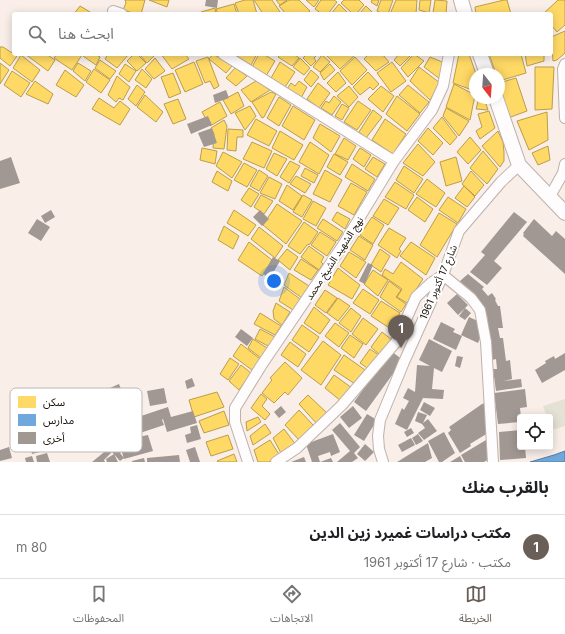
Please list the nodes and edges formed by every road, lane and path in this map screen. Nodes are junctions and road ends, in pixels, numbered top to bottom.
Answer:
1 (226, 56) edge
2 (449, 56) edge
3 (481, 56) edge
4 (565, 64) edge
5 (485, 68) edge
6 (498, 104) edge
7 (565, 118) edge
8 (394, 162) junction
9 (565, 164) edge
10 (519, 165) junction
11 (549, 198) junction
12 (565, 213) edge
13 (443, 275) junction
14 (248, 462) edge
15 (276, 462) edge
16 (383, 462) edge
17 (492, 462) edge

1 - 8 street
2 - 8 street, نهج الشهيد الشيخ محمد
3 - 5 main road
4 - 7 street
6 - 10 main road
8 - 14 street, نهج الشهيد الشيخ محمد
9 - 11 street
10 - 11 main road
10 - 13 street, شارع 17 أكتوبر 1961
11 - 12 main road
13 - 15 street
13 - 16 street, شارع 17 أكتوبر 1961
13 - 17 street

